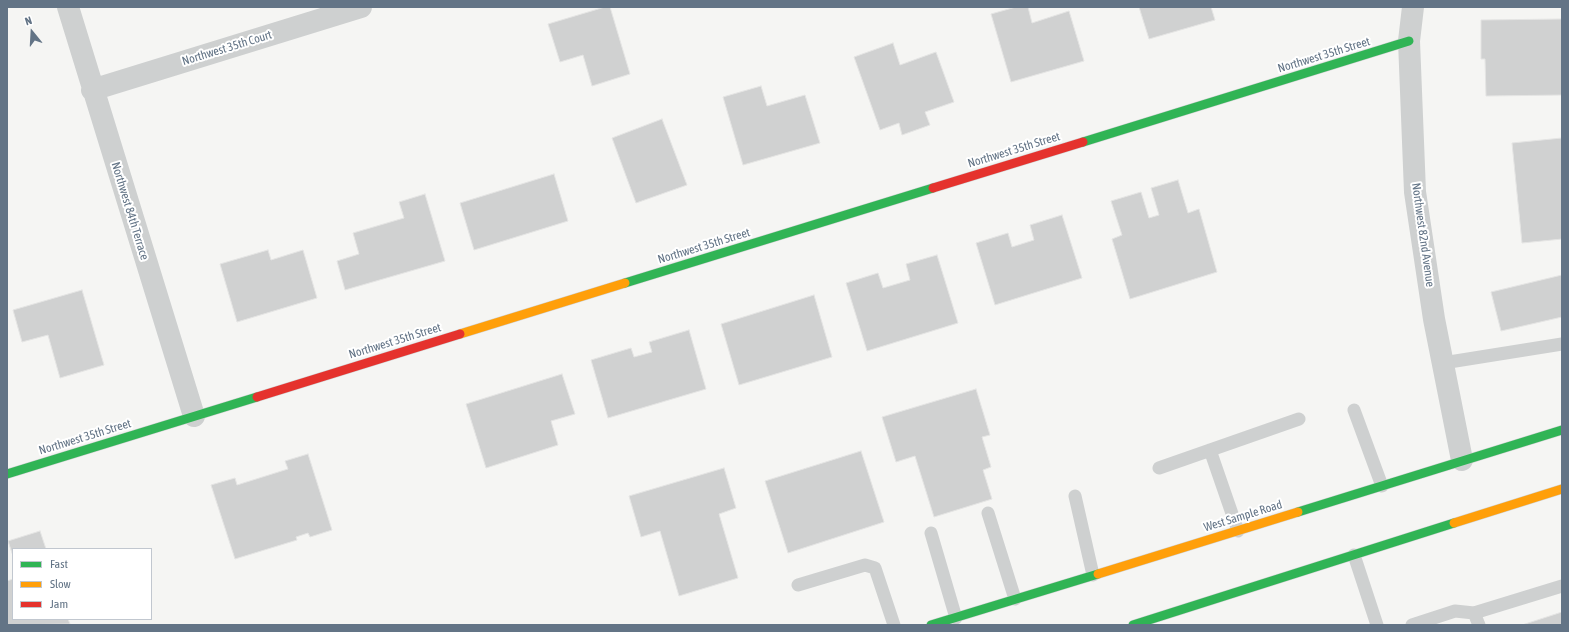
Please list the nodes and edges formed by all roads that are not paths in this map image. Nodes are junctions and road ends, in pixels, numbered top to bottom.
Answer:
1 (68, 7) edge
2 (361, 7) edge
3 (1413, 7) edge
4 (1409, 41) junction
5 (92, 90) junction
6 (1562, 344) edge
7 (1443, 363) junction
8 (1354, 410) dead end
9 (194, 416) junction
10 (1299, 419) dead end
11 (1562, 430) edge
12 (1210, 450) junction
13 (1462, 460) junction
14 (1159, 468) dead end
15 (7, 474) edge
16 (1382, 486) junction
17 (1562, 489) edge
18 (1075, 496) dead end
19 (988, 513) dead end
20 (1238, 531) junction
21 (932, 532) dead end
22 (1354, 556) junction
23 (1094, 575) junction
24 (798, 585) dead end
25 (1562, 586) edge
26 (1015, 599) junction
27 (956, 618) junction
28 (1476, 619) edge
29 (1140, 624) edge
30 (894, 625) edge
31 (931, 625) edge
32 (1377, 625) edge
33 (1412, 625) edge

1 - 5 street, Northwest 84th Terrace
2 - 5 street, Northwest 35th Court
3 - 4 street, Northwest 82nd Avenue
4 - 7 street, Northwest 82nd Avenue
4 - 9 street, Northwest 35th Street
5 - 9 street, Northwest 84th Terrace
6 - 7 lane
7 - 13 street, Northwest 82nd Avenue
8 - 16 lane
9 - 15 street, Northwest 35th Street
10 - 12 lane
11 - 13 street, West Sample Road
12 - 14 lane
12 - 20 lane
13 - 16 street, West Sample Road
16 - 20 street, West Sample Road
17 - 22 street
18 - 23 lane
19 - 26 lane
20 - 23 street, West Sample Road
21 - 27 lane
22 - 29 street
22 - 32 lane
23 - 26 street, West Sample Road
24 - 30 lane
25 - 28 lane
26 - 27 street, West Sample Road
27 - 31 street, West Sample Road
28 - 33 lane

